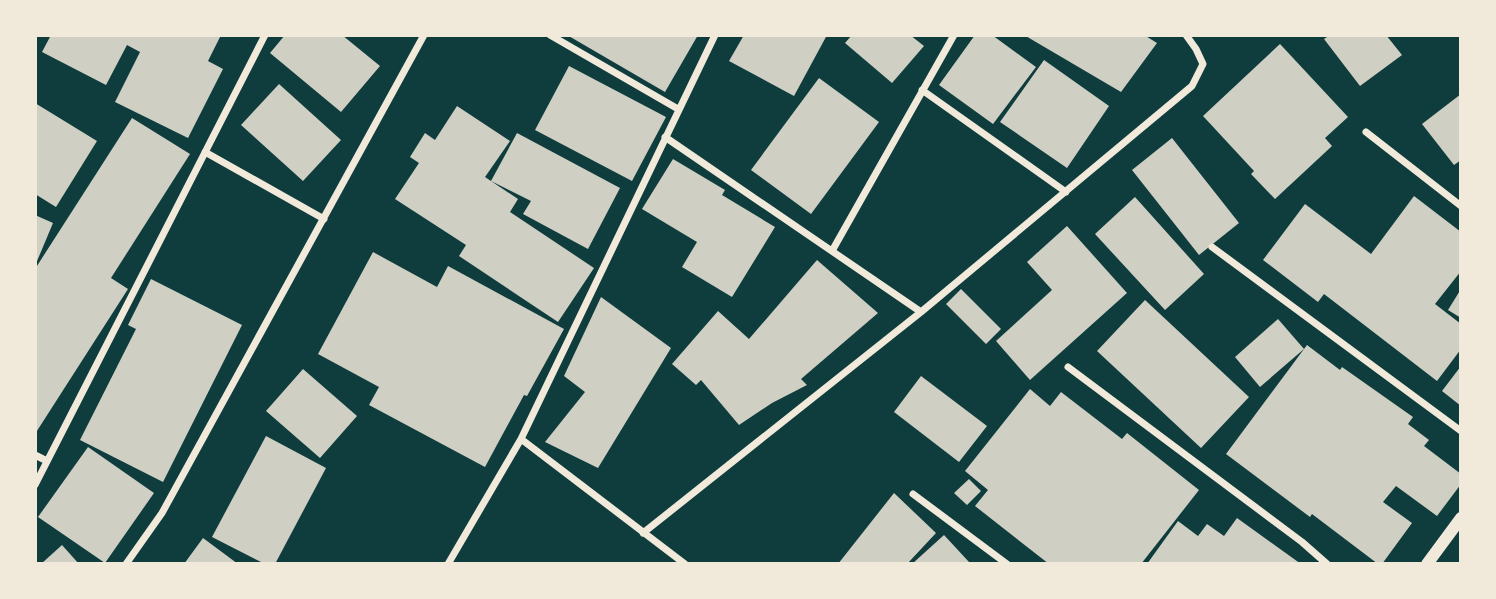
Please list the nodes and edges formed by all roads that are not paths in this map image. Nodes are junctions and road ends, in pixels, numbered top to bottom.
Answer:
1 (265, 35) edge
2 (424, 35) edge
3 (550, 35) edge
4 (715, 35) edge
5 (954, 35) edge
6 (1186, 35) edge
7 (922, 90) junction
8 (678, 109) junction
9 (1366, 132) dead end
10 (665, 137) junction
11 (205, 152) junction
12 (1066, 192) junction
13 (1461, 206) edge
14 (324, 219) junction
15 (1212, 247) dead end
16 (832, 251) junction
17 (921, 312) junction
18 (1068, 367) dead end
19 (1461, 431) edge
20 (521, 439) junction
21 (35, 455) edge
22 (47, 461) junction
23 (35, 485) edge
24 (914, 494) dead end
25 (1461, 518) edge
26 (643, 533) junction
27 (126, 564) edge
28 (448, 564) edge
29 (685, 564) edge
30 (1007, 564) edge
31 (1327, 564) edge
32 (1427, 564) edge

1 - 11 street
2 - 14 street
3 - 8 street
4 - 8 street
5 - 7 street
6 - 12 street
7 - 12 street
7 - 16 street
8 - 10 street
9 - 13 street
10 - 16 street
10 - 20 street
11 - 14 street
11 - 22 street
12 - 17 street
14 - 27 street
15 - 19 street
16 - 17 street
17 - 26 street
18 - 31 street
20 - 26 street
20 - 28 street
21 - 22 street
22 - 23 street
24 - 30 street
25 - 32 street
26 - 29 street

